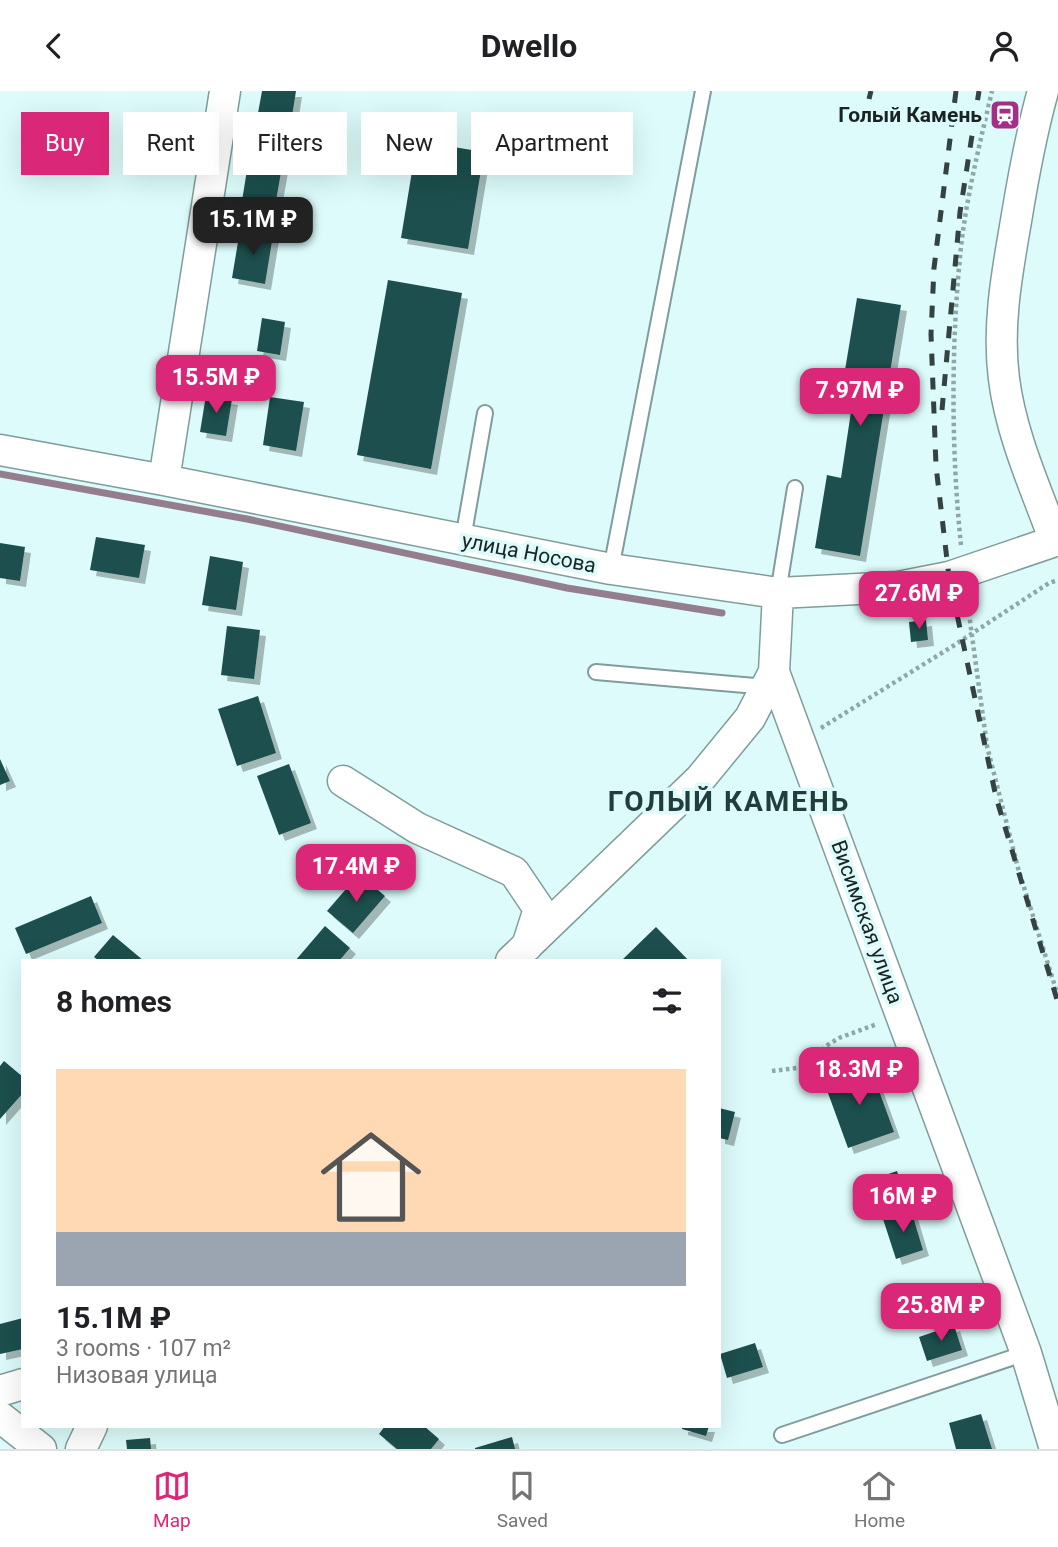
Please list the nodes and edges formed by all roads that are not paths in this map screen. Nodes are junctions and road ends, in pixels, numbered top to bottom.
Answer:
1 (225, 91) edge
2 (703, 91) edge
3 (1043, 91) edge
4 (485, 412) dead end
5 (0, 450) edge
6 (164, 480) junction
7 (795, 488) dead end
8 (464, 539) junction
9 (1057, 544) edge
10 (611, 569) junction
11 (778, 593) junction
12 (596, 672) dead end
13 (770, 680) junction
14 (343, 781) dead end
15 (518, 953) edge
16 (1026, 1353) junction
17 (21, 1385) edge
18 (0, 1391) edge
19 (0, 1417) edge
20 (91, 1428) edge
21 (782, 1435) dead end
22 (41, 1449) edge
23 (81, 1449) edge
24 (1055, 1449) edge

1 - 6 street
2 - 10 lane
3 - 9 street
4 - 8 lane
5 - 6 street, улица Носова
6 - 8 street, улица Носова
7 - 11 lane
8 - 10 street, улица Носова
9 - 11 street, улица Носова
10 - 11 street, улица Носова
11 - 13 street
12 - 13 lane
13 - 15 street
13 - 16 street, Висимская улица
14 - 15 street
16 - 21 lane
16 - 24 street, Висимская улица
17 - 18 street
19 - 22 street
20 - 23 street

